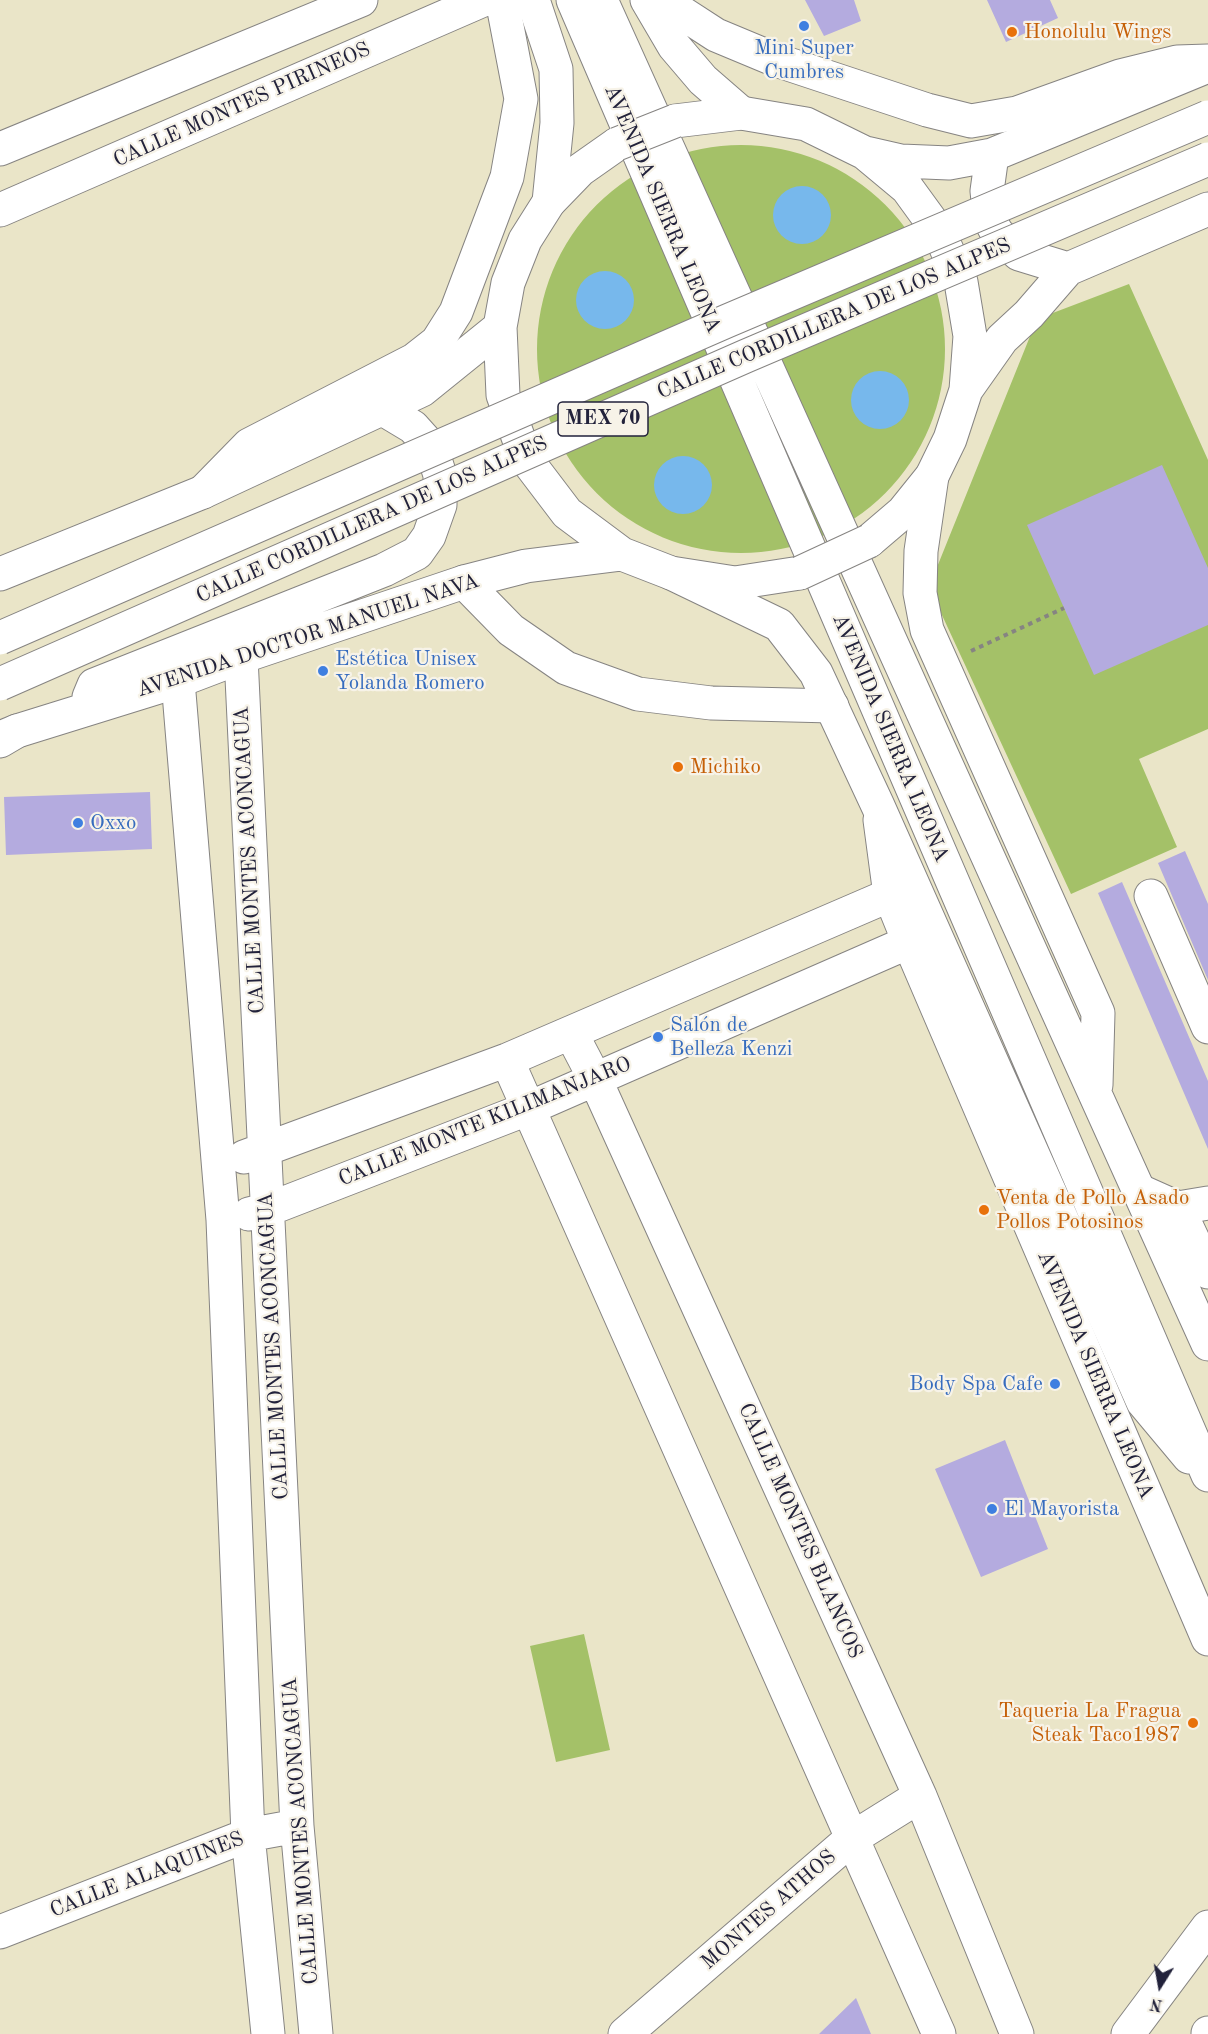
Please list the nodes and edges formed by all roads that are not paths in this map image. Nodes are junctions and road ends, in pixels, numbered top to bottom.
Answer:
1 (361, 0) edge
2 (483, 0) edge
3 (502, 0) edge
4 (533, 0) edge
5 (573, 0) edge
6 (601, 0) edge
7 (647, 0) edge
8 (662, 0) edge
9 (1208, 61) edge
10 (1208, 66) edge
11 (741, 113) junction
12 (1208, 117) edge
13 (0, 148) edge
14 (865, 153) junction
15 (992, 155) junction
16 (1208, 159) edge
17 (549, 202) junction
18 (1208, 209) edge
19 (0, 210) edge
20 (1068, 269) junction
21 (500, 327) junction
22 (966, 390) junction
23 (383, 409) junction
24 (932, 476) junction
25 (203, 492) junction
26 (622, 554) junction
27 (671, 573) junction
28 (0, 574) edge
29 (464, 582) junction
30 (0, 638) edge
31 (241, 657) junction
32 (178, 681) junction
33 (0, 684) edge
34 (832, 706) junction
35 (84, 710) junction
36 (6, 736) edge
37 (878, 806) junction
38 (890, 895) junction
39 (1151, 896) dead end
40 (909, 942) junction
41 (1208, 1027) edge
42 (571, 1033) junction
43 (507, 1060) junction
44 (595, 1079) junction
45 (1095, 1093) junction
46 (527, 1109) junction
47 (263, 1150) junction
48 (218, 1166) junction
49 (1140, 1191) junction
50 (1193, 1206) edge
51 (268, 1209) junction
52 (224, 1220) junction
53 (1208, 1272) edge
54 (1208, 1344) edge
55 (1208, 1477) edge
56 (1208, 1639) edge
57 (920, 1796) junction
58 (297, 1826) junction
59 (248, 1835) junction
60 (851, 1839) junction
61 (1208, 1927) edge
62 (0, 1932) edge
63 (268, 2034) edge
64 (316, 2034) edge
65 (625, 2034) edge
66 (939, 2034) edge
67 (1017, 2034) edge
68 (1128, 2034) edge

1 - 13 main road
2 - 19 main road, CALLE MONTES PIRINEOS
3 - 25 main road
4 - 17 main road
5 - 55 main road, AVENIDA SIERRA LEONA
6 - 45 main road, AVENIDA SIERRA LEONA
7 - 11 main road
8 - 9 main road
10 - 15 main road
11 - 14 main road
11 - 17 main road, bridge
12 - 30 main road, CALLE CORDILLERA DE LOS ALPES / MEX 70, bridge
14 - 15 main road
14 - 22 main road
15 - 20 main road
16 - 33 main road, CALLE CORDILLERA DE LOS ALPES / MEX 70, bridge
17 - 21 main road
18 - 20 main road
20 - 22 main road
21 - 23 main road
21 - 26 main road
22 - 24 main road
23 - 25 main road
23 - 35 main road
24 - 27 main road, bridge
24 - 45 main road
25 - 28 main road
26 - 27 main road
26 - 29 main road, AVENIDA DOCTOR MANUEL NAVA
27 - 34 main road
29 - 31 main road, AVENIDA DOCTOR MANUEL NAVA
29 - 34 main road
31 - 32 main road, AVENIDA DOCTOR MANUEL NAVA
31 - 47 main road, CALLE MONTES ACONCAGUA
32 - 35 main road, AVENIDA DOCTOR MANUEL NAVA
32 - 48 main road, CALLE MONTES ACONCAGUA
34 - 37 main road
35 - 36 main road, AVENIDA DOCTOR MANUEL NAVA
37 - 38 main road, AVENIDA SIERRA LEONA
37 - 55 main road
38 - 40 main road, AVENIDA SIERRA LEONA
38 - 42 main road
39 - 41 main road
40 - 44 main road, CALLE MONTE KILIMANJARO
40 - 56 main road, AVENIDA SIERRA LEONA
42 - 43 main road
42 - 44 main road, CALLE MONTES BLANCOS
43 - 46 main road
43 - 47 main road
44 - 46 main road, CALLE MONTE KILIMANJARO
44 - 57 main road, CALLE MONTES BLANCOS
45 - 49 main road, AVENIDA SIERRA LEONA
46 - 51 main road, CALLE MONTE KILIMANJARO
46 - 60 main road
47 - 48 main road
47 - 51 main road, CALLE MONTES ACONCAGUA
48 - 52 main road, CALLE MONTES ACONCAGUA
49 - 50 main road
49 - 54 main road, AVENIDA SIERRA LEONA
50 - 53 main road
51 - 52 main road, CALLE MONTE KILIMANJARO
51 - 58 main road, CALLE MONTES ACONCAGUA
52 - 59 main road, CALLE MONTES ACONCAGUA
57 - 60 main road, MONTES ATHOS
57 - 67 main road, CALLE MONTES BLANCOS
58 - 59 main road, CALLE ALAQUINES
58 - 64 main road, CALLE MONTES ACONCAGUA
59 - 62 main road, CALLE ALAQUINES
59 - 63 main road, CALLE MONTES ACONCAGUA
60 - 65 main road, MONTES ATHOS
60 - 66 main road
61 - 68 main road

